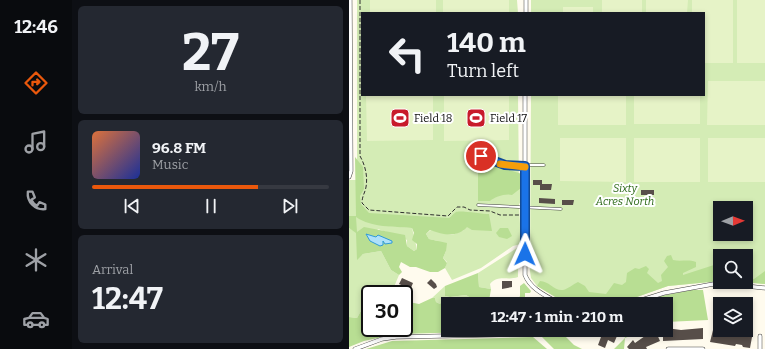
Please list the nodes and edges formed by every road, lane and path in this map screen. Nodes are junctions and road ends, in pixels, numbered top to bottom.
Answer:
1 (350, 0) edge
2 (360, 0) edge
3 (526, 0) edge
4 (526, 12) edge
5 (525, 96) edge
6 (350, 108) edge
7 (481, 156) dead end
8 (544, 165) dead end
9 (525, 166) junction
10 (349, 177) edge
11 (478, 205) dead end
12 (525, 207) junction
13 (561, 209) dead end
14 (525, 215) junction
15 (765, 288) edge
16 (548, 297) edge
17 (651, 297) edge
18 (441, 336) edge
19 (760, 336) dead end
20 (355, 349) edge
21 (668, 349) edge
22 (675, 349) edge
23 (703, 349) edge
24 (760, 349) edge

1 - 6 street
2 - 14 path
3 - 4 street
5 - 9 street
6 - 10 street
7 - 9 lane
8 - 9 lane
9 - 12 street
11 - 12 lane
12 - 13 lane
12 - 14 street
14 - 16 street
15 - 17 street
18 - 20 street
19 - 24 street
21 - 22 street
22 - 23 street

